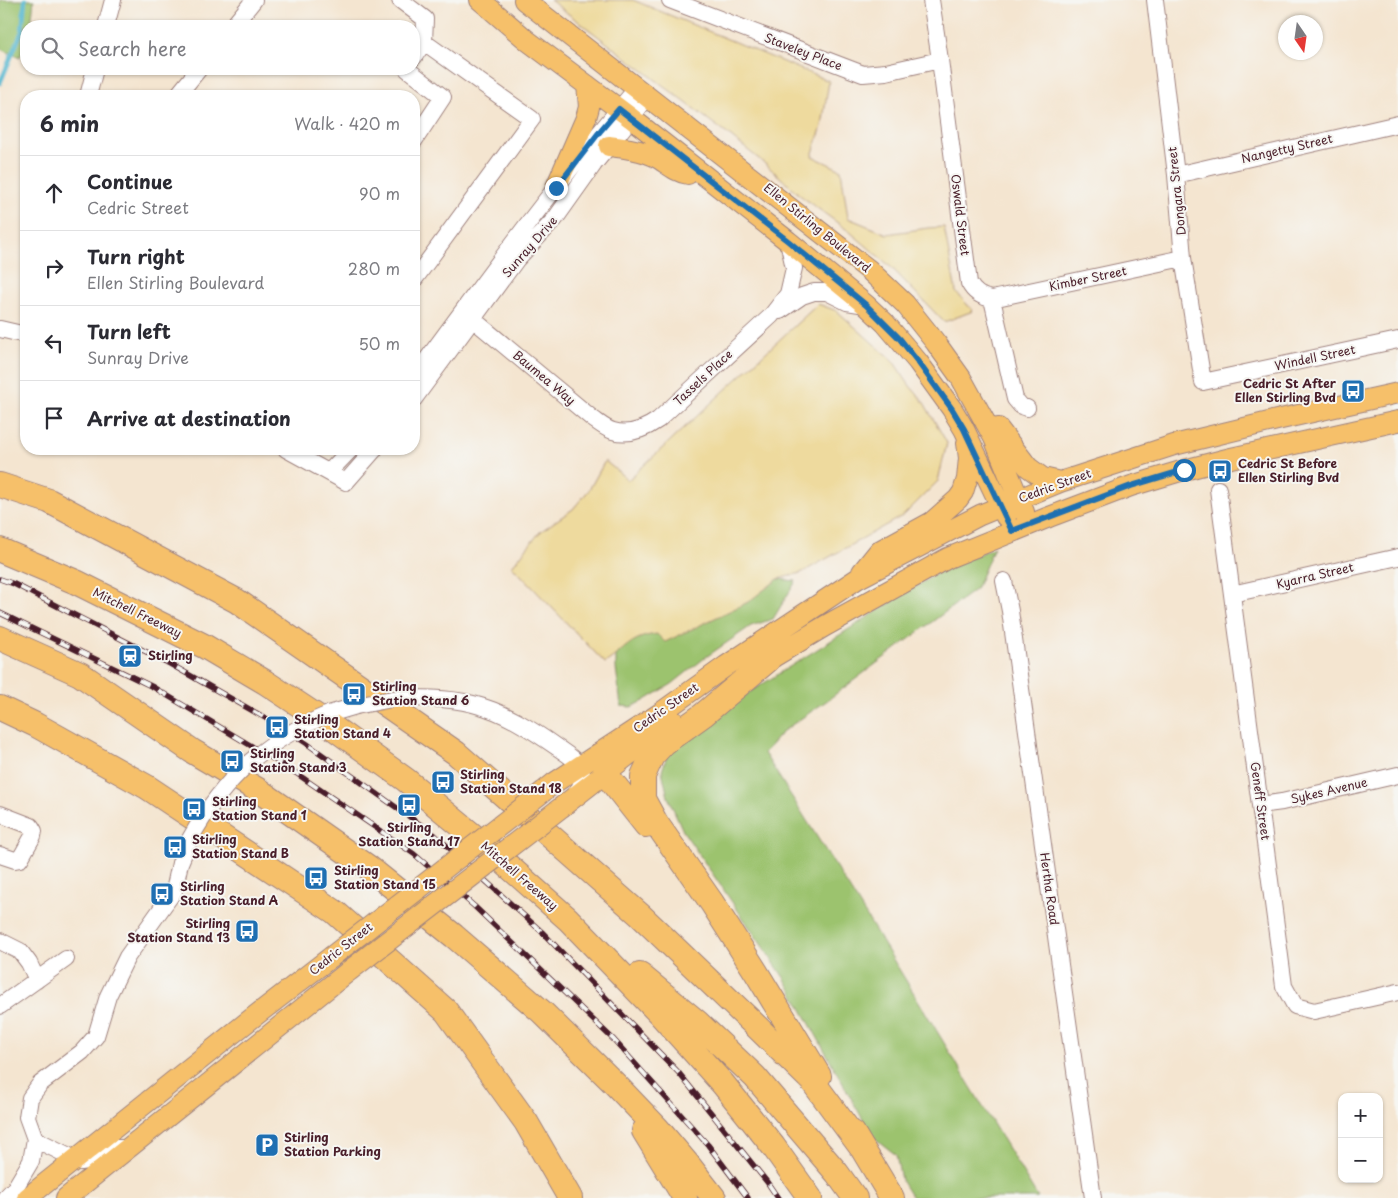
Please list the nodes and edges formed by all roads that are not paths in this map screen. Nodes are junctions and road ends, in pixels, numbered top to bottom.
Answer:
1 (112, 0) edge
2 (254, 0) edge
3 (400, 0) edge
4 (480, 0) edge
5 (524, 0) edge
6 (670, 0) edge
7 (931, 0) edge
8 (1155, 0) edge
9 (107, 20) edge
10 (238, 20) edge
11 (424, 42) junction
12 (420, 48) edge
13 (940, 60) junction
14 (93, 75) edge
15 (194, 75) edge
16 (415, 75) edge
17 (587, 85) junction
18 (90, 90) edge
19 (181, 90) edge
20 (643, 92) junction
21 (625, 113) junction
22 (1398, 124) edge
23 (420, 132) edge
24 (609, 146) junction
25 (1176, 175) junction
26 (709, 179) junction
27 (556, 188) junction
28 (788, 241) junction
29 (1183, 258) junction
30 (420, 272) edge
31 (992, 299) junction
32 (866, 305) junction
33 (468, 315) junction
34 (771, 316) junction
35 (0, 329) edge
36 (20, 334) edge
37 (1398, 340) edge
38 (420, 370) edge
39 (961, 378) junction
40 (1203, 382) joint
41 (420, 390) edge
42 (1398, 394) edge
43 (1028, 408) dead end
44 (1398, 421) edge
45 (964, 429) junction
46 (631, 433) joint
47 (297, 455) edge
48 (345, 455) edge
49 (370, 455) edge
50 (329, 472) junction
51 (1060, 482) junction
52 (0, 485) edge
53 (1218, 489) dead end
54 (1010, 502) junction
55 (1021, 528) junction
56 (0, 550) edge
57 (1398, 557) edge
58 (857, 579) junction
59 (1004, 580) dead end
60 (1232, 594) junction
61 (0, 638) edge
62 (768, 660) junction
63 (0, 708) edge
64 (587, 764) junction
65 (1398, 775) edge
66 (1260, 805) junction
67 (0, 814) edge
68 (0, 855) edge
69 (678, 856) junction
70 (568, 919) junction
71 (0, 942) edge
72 (66, 958) dead end
73 (37, 980) junction
74 (1398, 992) edge
75 (0, 1006) edge
76 (614, 1083) junction
77 (35, 1139) junction
78 (861, 1147) junction
79 (128, 1148) junction
80 (74, 1160) junction
81 (5, 1198) edge
82 (27, 1198) edge
83 (66, 1198) edge
84 (570, 1198) edge
85 (685, 1198) edge
86 (714, 1198) edge
87 (810, 1198) edge
88 (855, 1198) edge
89 (892, 1198) edge
90 (1093, 1198) edge

1 - 9 street
2 - 10 street
3 - 11 street
4 - 17 main road, Ellen Stirling Boulevard
5 - 20 main road, Ellen Stirling Boulevard
6 - 13 street, Staveley Place
7 - 13 street, Oswald Street
8 - 25 street, Dongara Street
11 - 12 street
11 - 30 street
13 - 31 street, Oswald Street
14 - 18 street
15 - 19 street
16 - 23 street
17 - 21 main road, Ellen Stirling Boulevard
17 - 27 main road
20 - 21 street, Sunray Drive
20 - 39 main road, Ellen Stirling Boulevard
21 - 24 street, Sunray Drive
21 - 26 main road, Ellen Stirling Boulevard
21 - 27 street, Sunray Drive
22 - 25 street, Nangetty Street
24 - 26 main road
24 - 33 street, Sunray Drive
25 - 29 street, Dongara Street
26 - 28 main road, Ellen Stirling Boulevard
27 - 33 street, Sunray Drive
28 - 32 main road, Ellen Stirling Boulevard
28 - 34 street, Tassels Place
29 - 31 street, Kimber Street
29 - 40 street, Dongara Street
31 - 43 street
32 - 34 street, Tassels Place
32 - 45 main road, Ellen Stirling Boulevard
33 - 38 street, Sunray Drive
33 - 41 street, Sunray Drive
33 - 46 street, Baumea Way
34 - 46 street, Tassels Place
35 - 36 street
37 - 40 street, Windell Street
39 - 51 main road
39 - 54 main road, Ellen Stirling Boulevard
42 - 51 main road, Cedric Street
44 - 55 main road, Cedric Street
45 - 54 main road, Ellen Stirling Boulevard
45 - 58 main road
47 - 50 street
48 - 50 street
49 - 50 street
51 - 54 main road, Cedric Street
52 - 78 highway
53 - 60 street, Geneff Street
54 - 55 main road, Ellen Stirling Boulevard
54 - 58 main road, Cedric Street
55 - 62 main road, Cedric Street
56 - 70 highway, Mitchell Freeway
57 - 60 street, Kyarra Street
58 - 64 main road, Cedric Street
59 - 90 street, Hertha Road
60 - 66 street, Geneff Street
61 - 76 highway
62 - 64 main road, Cedric Street
62 - 69 highway
63 - 84 highway
64 - 69 highway
64 - 77 street, bridge
64 - 79 main road, Cedric Street, bridge
64 - 80 main road, Cedric Street, bridge
65 - 66 street, Sykes Avenue
66 - 74 street, Geneff Street
67 - 68 street
69 - 78 highway
70 - 87 highway, Mitchell Freeway
70 - 88 highway
71 - 73 street
72 - 73 street
73 - 75 street
76 - 85 highway
76 - 86 highway
77 - 80 street
77 - 81 street
78 - 89 highway
79 - 80 street
79 - 83 main road, Cedric Street
80 - 82 main road, Cedric Street

